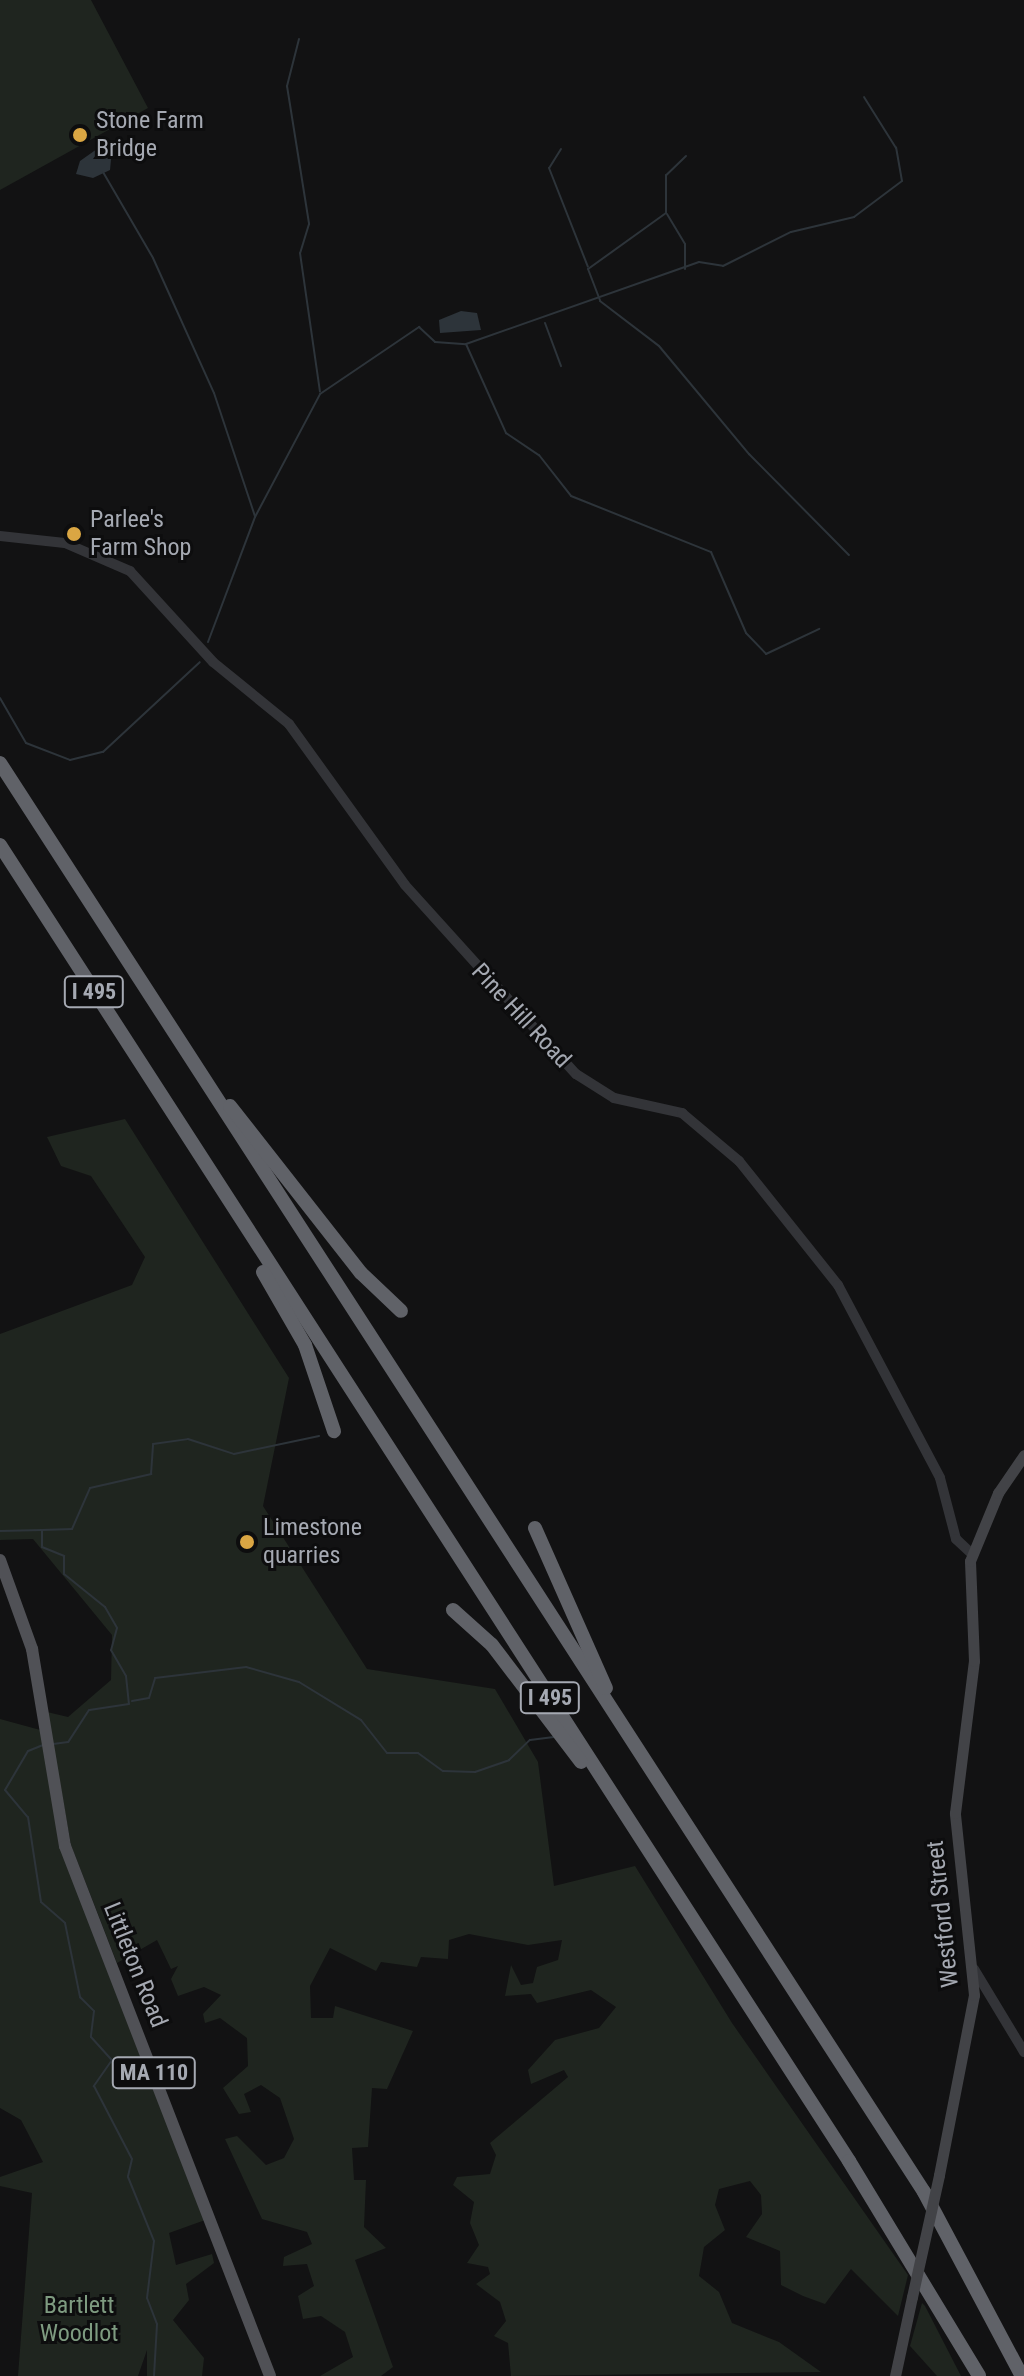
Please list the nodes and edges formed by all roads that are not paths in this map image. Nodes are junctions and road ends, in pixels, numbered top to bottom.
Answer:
1 (0, 536) edge
2 (0, 763) edge
3 (0, 845) edge
4 (204, 1078) junction
5 (188, 1139) junction
6 (401, 1311) dead end
7 (334, 1431) dead end
8 (1024, 1455) edge
9 (535, 1528) dead end
10 (971, 1553) junction
11 (1, 1562) edge
12 (453, 1610) dead end
13 (640, 1756) junction
14 (643, 1846) junction
15 (974, 1969) junction
16 (995, 2003) junction
17 (972, 2006) junction
18 (1024, 2052) edge
19 (1023, 2374) edge
20 (270, 2376) edge
21 (895, 2376) edge
22 (976, 2376) edge

1 - 10 street, Pine Hill Road
2 - 4 highway, I 495
3 - 5 highway, I 495
4 - 6 highway
4 - 13 highway, I 495
5 - 7 highway
5 - 14 highway, I 495
8 - 10 main road, Westford Street
9 - 13 highway
10 - 15 main road, Westford Street
11 - 20 main road, Littleton Road / MA 110
12 - 14 highway
13 - 19 highway, I 495
14 - 22 highway, I 495
15 - 16 street
15 - 17 main road, Westford Street
16 - 17 street
16 - 18 street
17 - 21 main road, Westford Street, bridge

